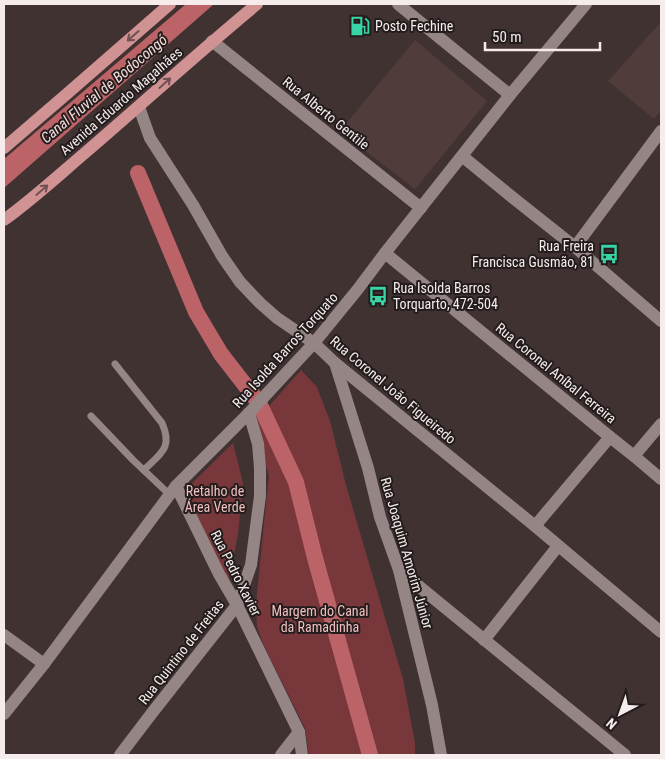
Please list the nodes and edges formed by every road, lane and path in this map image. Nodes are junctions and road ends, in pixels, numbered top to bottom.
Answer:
1 (170, 4) edge
2 (257, 4) edge
3 (398, 4) edge
4 (586, 4) edge
5 (212, 41) junction
6 (510, 95) junction
7 (139, 107) junction
8 (661, 132) edge
9 (4, 148) edge
10 (462, 156) junction
11 (421, 208) junction
12 (4, 220) edge
13 (575, 248) junction
14 (385, 253) junction
15 (661, 320) edge
16 (314, 343) junction
17 (335, 363) junction
18 (114, 364) dead end
19 (249, 414) junction
20 (91, 416) dead end
21 (661, 424) edge
22 (610, 437) junction
23 (634, 456) junction
24 (144, 470) junction
25 (661, 480) edge
26 (173, 491) junction
27 (535, 526) junction
28 (558, 546) junction
29 (399, 570) junction
30 (237, 605) junction
31 (661, 632) edge
32 (4, 636) edge
33 (484, 640) junction
34 (44, 664) junction
35 (4, 714) edge
36 (299, 732) junction
37 (120, 755) edge
38 (281, 755) edge
39 (302, 755) edge
40 (442, 755) edge
41 (625, 755) edge

1 -> 9 main road
2 - 5 main road, Avenida Eduardo Magalhães
3 - 6 street
4 - 6 street, Rua Isolda Barros Torquato
7 -> 5 main road, Avenida Eduardo Magalhães
5 - 11 street, Rua Alberto Gentile
6 - 10 street, Rua Isolda Barros Torquato
12 -> 7 main road, Avenida Eduardo Magalhães
7 - 16 street, Rua Coronel João Figueiredo
8 - 13 street
10 - 11 street, Rua Isolda Barros Torquato
10 - 13 street
11 - 14 street, Rua Isolda Barros Torquato
13 - 15 street
14 - 16 street, Rua Isolda Barros Torquato
14 - 22 street, Rua Coronel Aníbal Ferreira
16 - 17 street, Rua Coronel João Figueiredo
16 - 19 street, Rua Isolda Barros Torquato
17 - 27 street, Rua Coronel João Figueiredo
17 - 29 street, Rua Joaquim Amorim Júnior
18 - 24 lane
19 - 26 street, Rua Isolda Barros Torquato
19 - 30 street, Rua Quintino de Freitas
20 - 24 lane
21 - 23 street
22 - 23 street, Rua Coronel Aníbal Ferreira
22 - 27 street
23 - 25 street, Rua Coronel Aníbal Ferreira
24 - 26 lane
26 - 30 street, Rua Pedro Xavier
26 - 34 street, Rua Isolda Barros Torquato
27 - 28 street, Rua Coronel João Figueiredo
28 - 31 street, Rua Coronel João Figueiredo
28 - 33 street
29 - 33 street
29 - 40 street, Rua Joaquim Amorim Júnior
30 - 36 street, Rua Pedro Xavier
30 - 37 street, Rua Quintino de Freitas
32 - 34 street
33 - 41 street
34 - 35 street, Rua Isolda Barros Torquato
36 - 38 street
36 - 39 street, Rua Pedro Xavier

